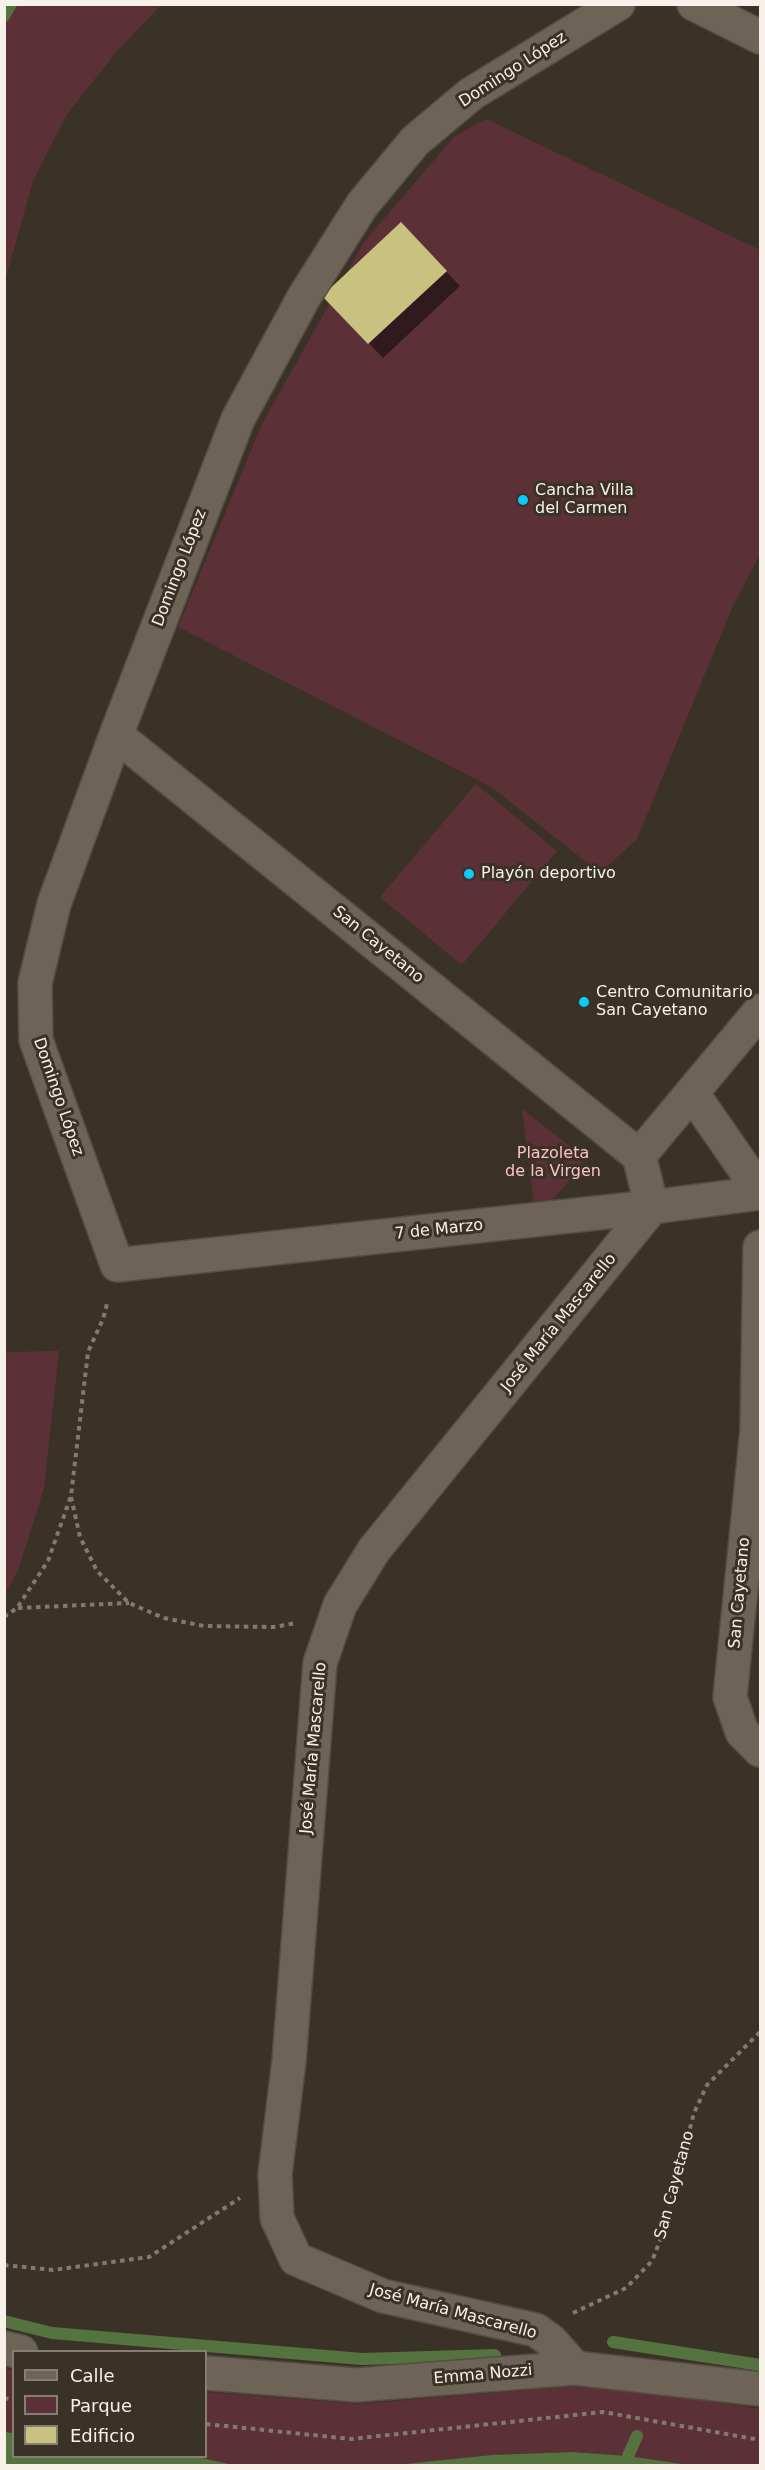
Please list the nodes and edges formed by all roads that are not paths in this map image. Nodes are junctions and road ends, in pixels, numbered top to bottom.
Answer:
1 (618, 4) edge
2 (694, 4) edge
3 (760, 37) edge
4 (116, 735) junction
5 (760, 1011) edge
6 (692, 1093) junction
7 (639, 1156) junction
8 (760, 1192) edge
9 (652, 1207) junction
10 (760, 1247) edge
11 (117, 1265) joint
12 (755, 1499) edge
13 (760, 1750) edge
14 (575, 2368) junction
15 (207, 2373) edge
16 (760, 2389) edge

1 - 4 street, Domingo López
2 - 3 street
4 - 7 street, San Cayetano
4 - 11 street, Domingo López
5 - 6 street
6 - 7 street
6 - 8 street
7 - 9 street
8 - 9 street, 7 de Marzo
9 - 11 street, 7 de Marzo
9 - 14 street, José María Mascarello
10 - 12 street, San Cayetano
12 - 13 street, San Cayetano
14 - 15 street, Emma Nozzi
14 - 16 street, Emma Nozzi

